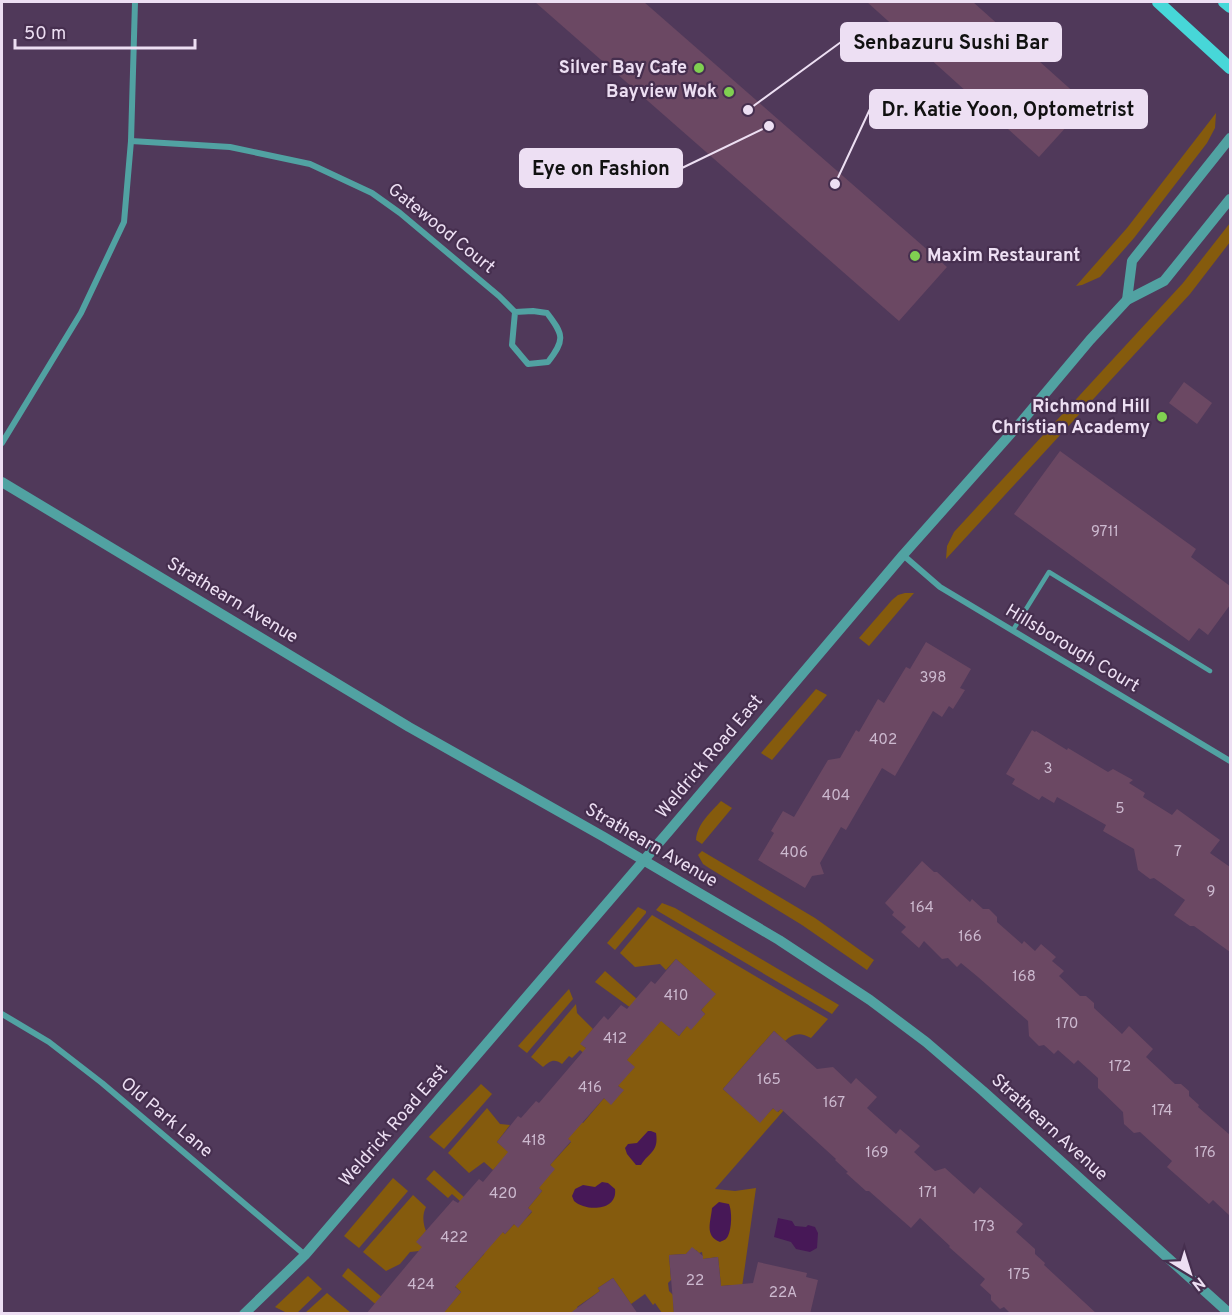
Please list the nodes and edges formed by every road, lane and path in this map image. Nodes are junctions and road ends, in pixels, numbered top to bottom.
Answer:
1 (135, 2) edge
2 (1158, 2) edge
3 (1224, 2) edge
4 (1230, 7) edge
5 (1230, 68) edge
6 (1230, 138) edge
7 (131, 141) junction
8 (1230, 199) edge
9 (1127, 300) junction
10 (515, 312) junction
11 (2, 442) edge
12 (2, 482) edge
13 (903, 555) junction
14 (1013, 630) junction
15 (1210, 671) dead end
16 (1230, 761) edge
17 (644, 860) junction
18 (2, 1014) edge
19 (305, 1255) junction
20 (243, 1314) edge
21 (1230, 1314) edge

1 - 7 street
2 - 5 main road
3 - 4 main road
6 - 9 street
7 - 10 street, Gatewood Court
7 - 11 street
8 - 9 street, Weldrick Road East
9 - 13 street, Weldrick Road East
10 - 10 street
12 - 17 street, Strathearn Avenue
13 - 14 street, Hillsborough Court
13 - 17 street, Weldrick Road East
14 - 15 lane
14 - 16 street, Hillsborough Court
17 - 19 street, Weldrick Road East
17 - 21 street, Strathearn Avenue
18 - 19 street, Old Park Lane
19 - 20 street, Weldrick Road East

